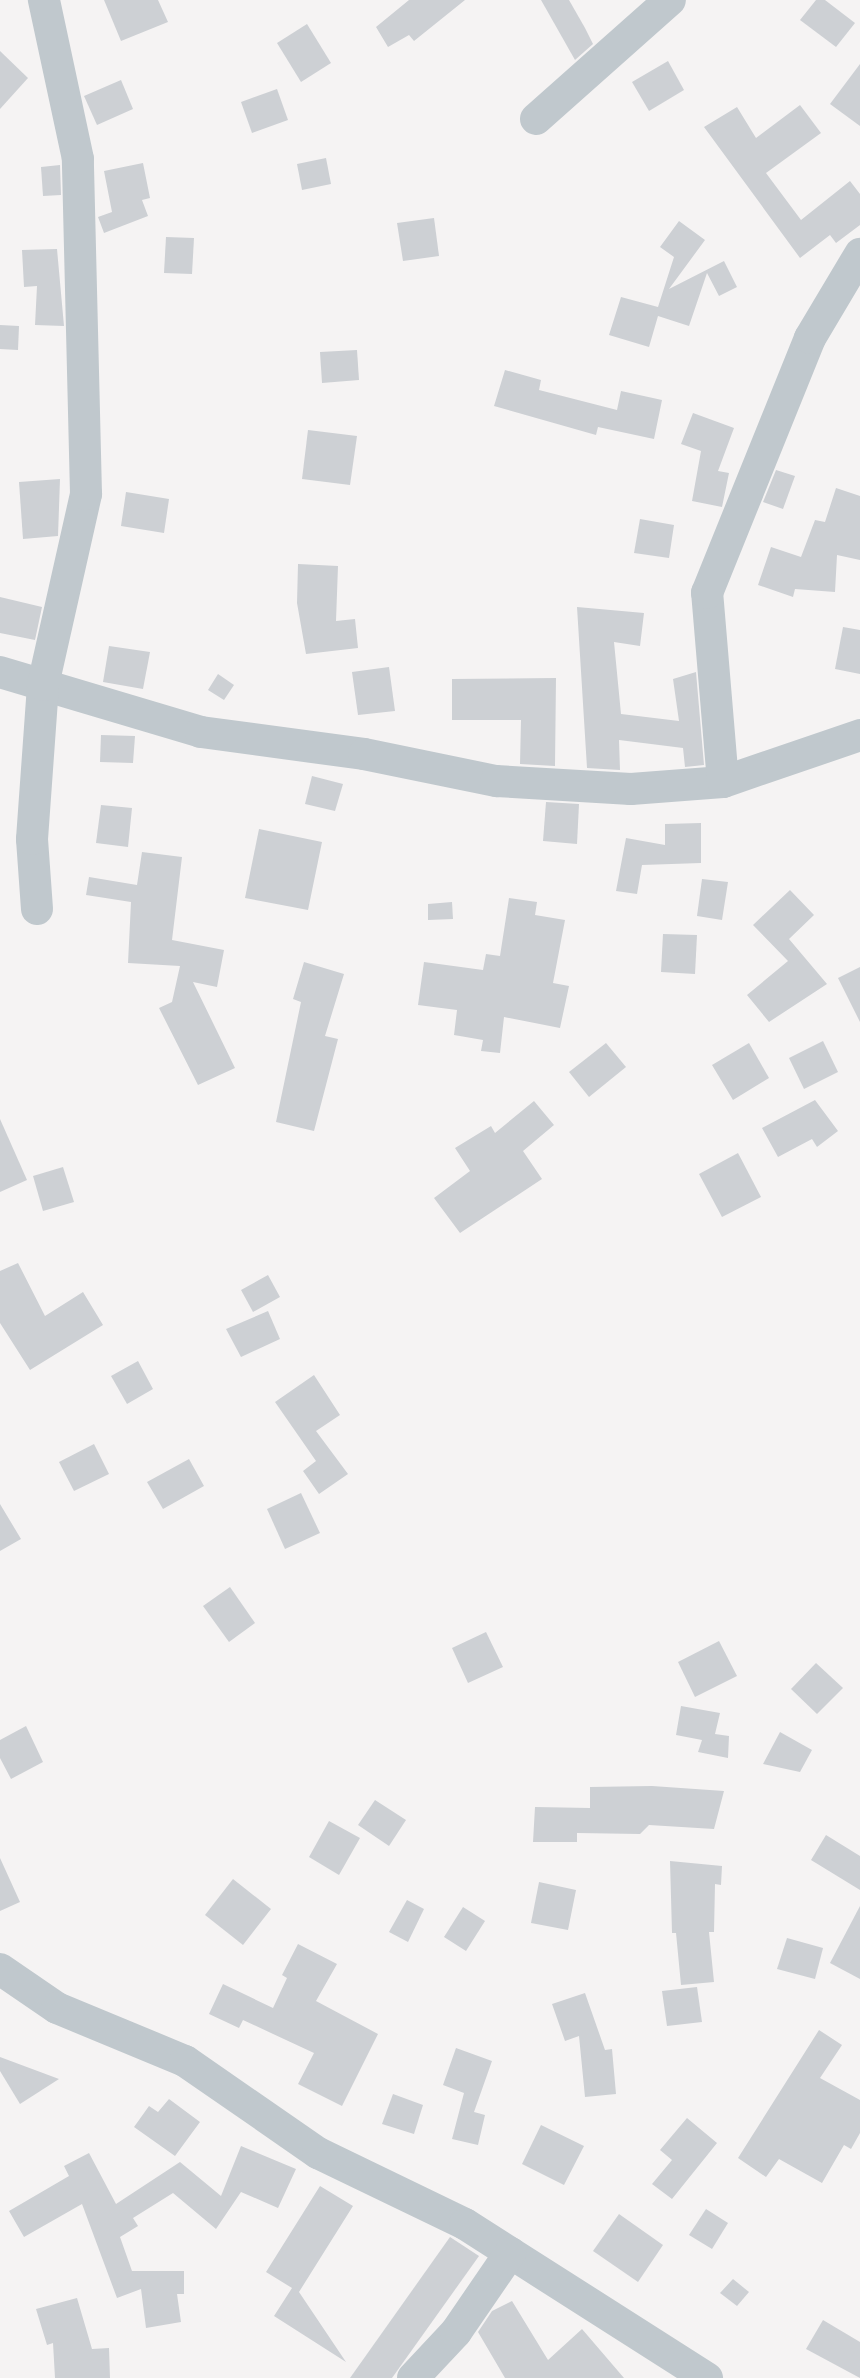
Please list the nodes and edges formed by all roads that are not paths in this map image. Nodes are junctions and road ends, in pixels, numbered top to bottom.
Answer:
1 (44, 0) edge
2 (670, 0) edge
3 (536, 120) dead end
4 (860, 254) edge
5 (0, 672) edge
6 (43, 686) junction
7 (860, 735) edge
8 (723, 782) junction
9 (37, 909) dead end
10 (0, 1969) edge
11 (510, 2253) junction
12 (413, 2378) edge
13 (707, 2378) edge

1 - 6 street
2 - 3 street
4 - 8 street
5 - 6 street
6 - 8 street
6 - 9 street
7 - 8 street
10 - 11 street
11 - 12 street
11 - 13 street

